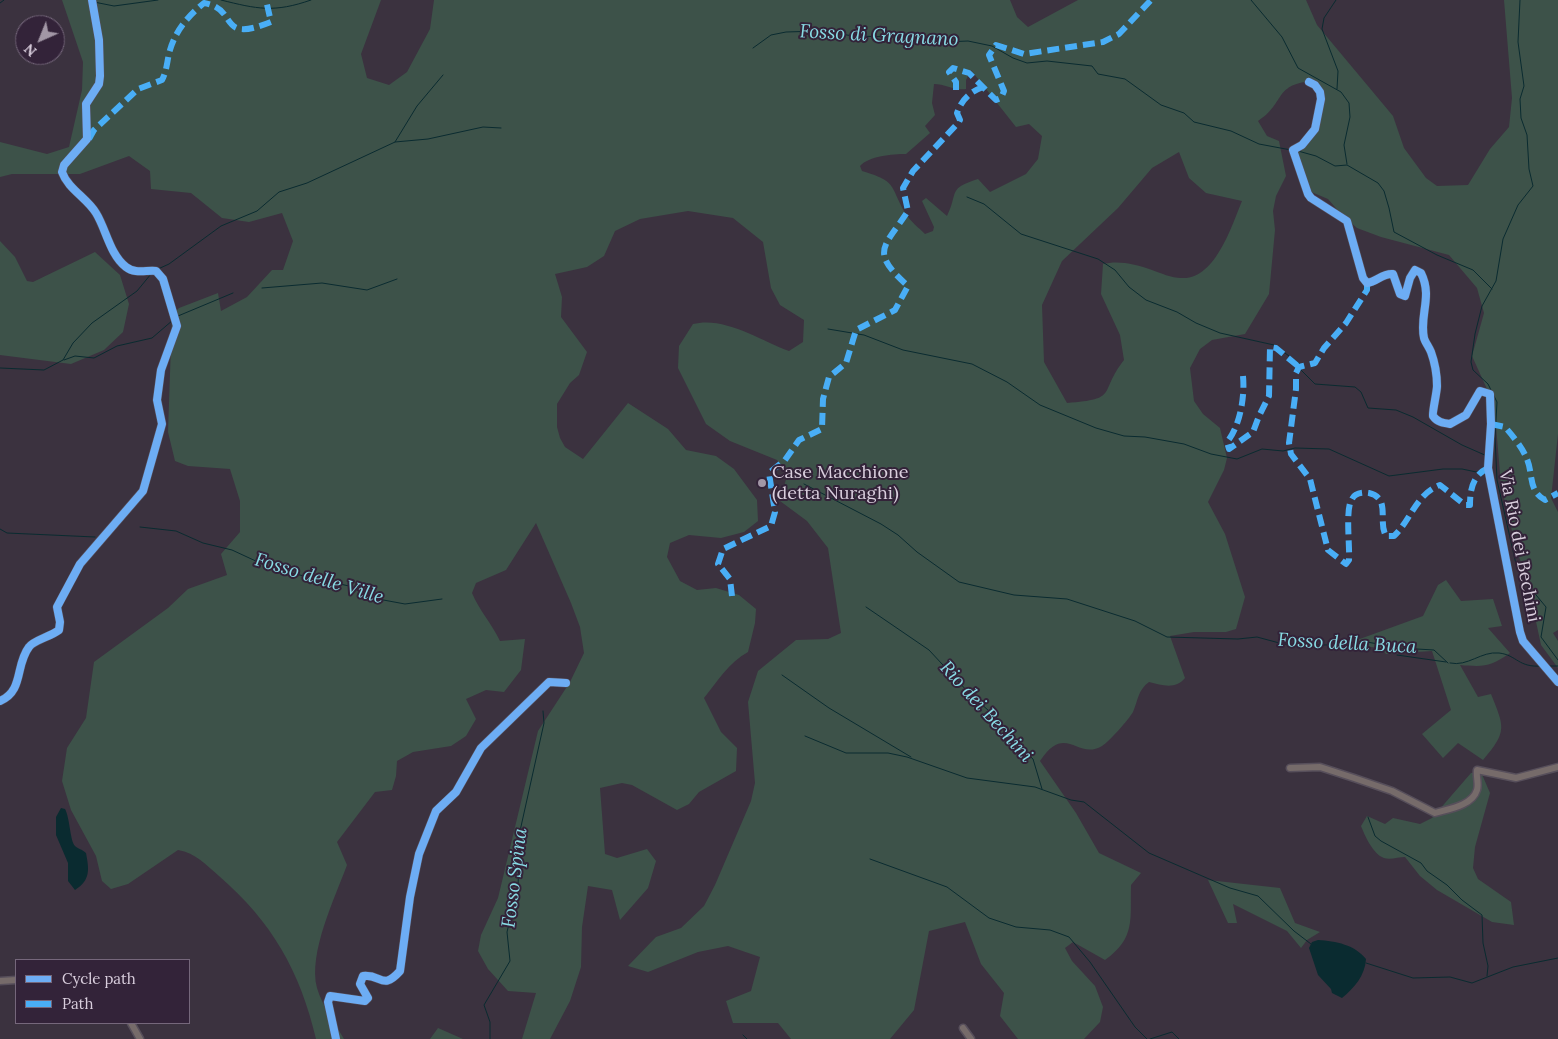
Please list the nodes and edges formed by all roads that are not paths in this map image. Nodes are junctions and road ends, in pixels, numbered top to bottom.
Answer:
1 (92, 0) edge
2 (1309, 82) dead end
3 (1558, 682) edge
4 (566, 683) dead end
5 (0, 701) edge
6 (1558, 767) edge
7 (1290, 768) dead end
8 (15, 980) edge
9 (0, 981) edge
10 (132, 1024) edge
11 (963, 1028) dead end
12 (140, 1039) edge
13 (336, 1039) edge
14 (971, 1039) edge

1 - 5 street
2 - 3 street, Via Rio dei Bechini
4 - 13 street
6 - 7 street
8 - 9 street
10 - 12 street
11 - 14 street

